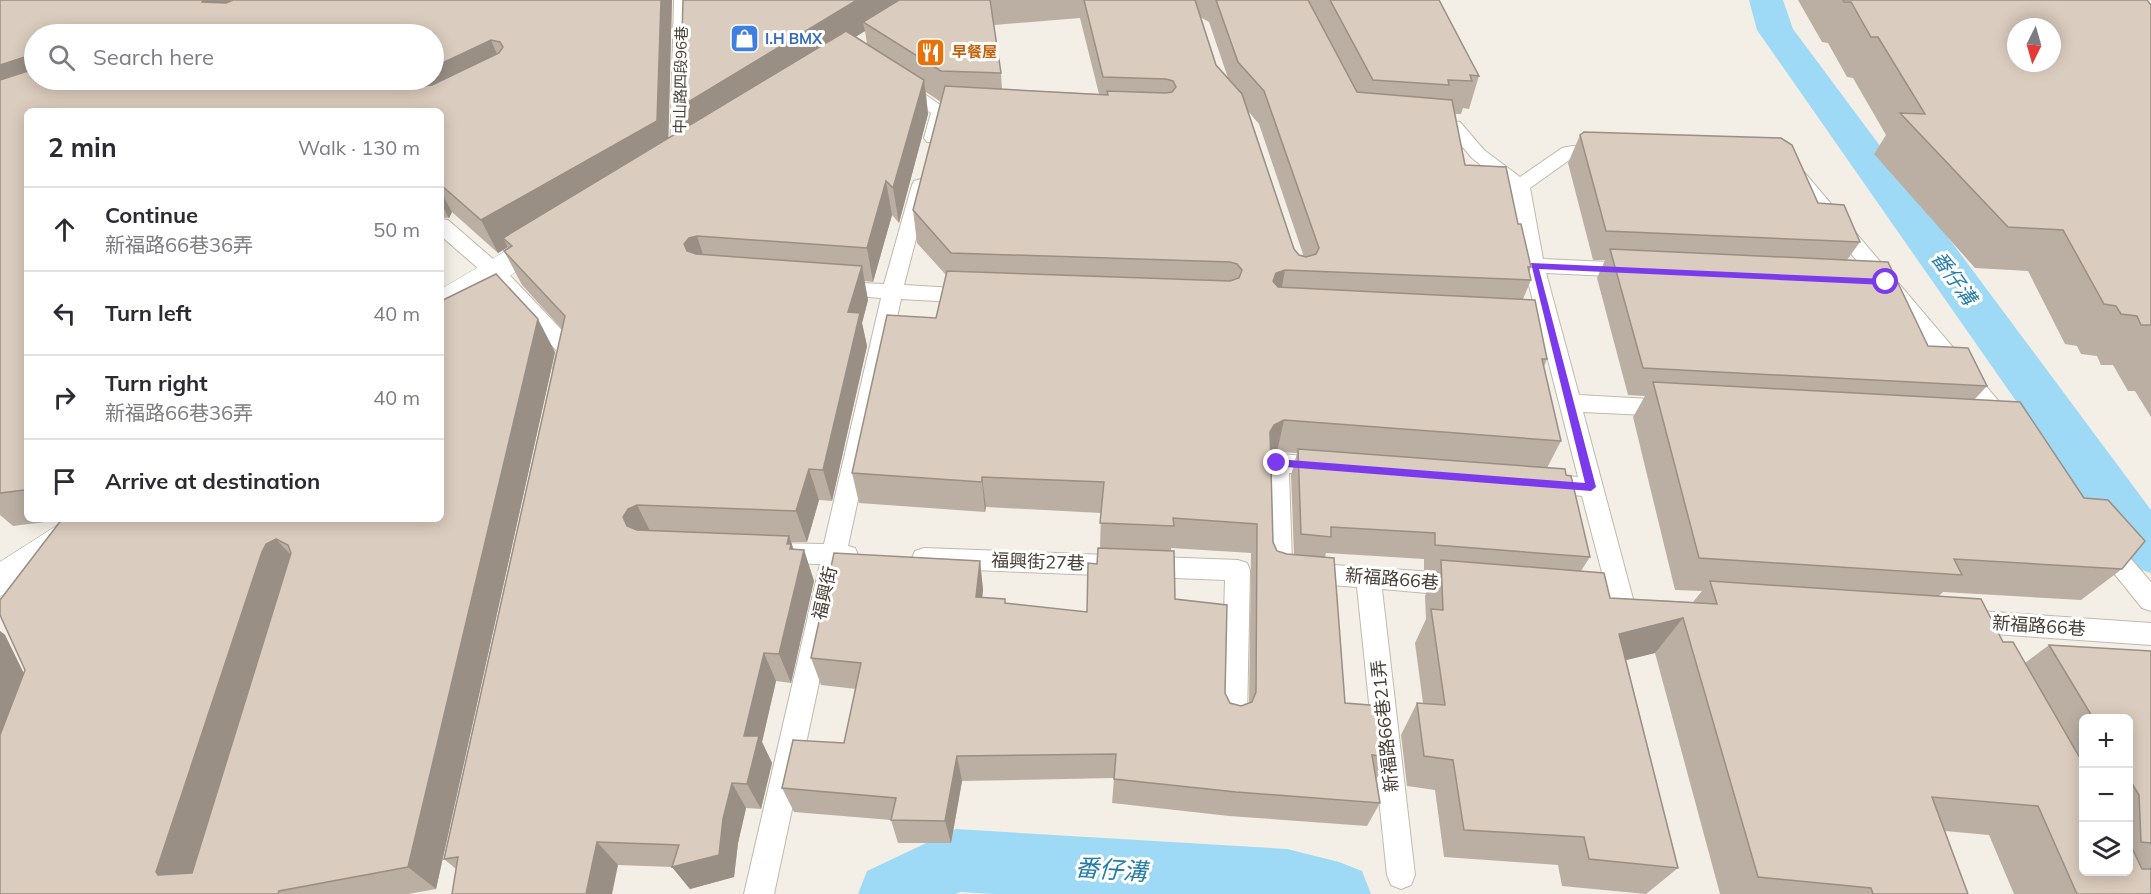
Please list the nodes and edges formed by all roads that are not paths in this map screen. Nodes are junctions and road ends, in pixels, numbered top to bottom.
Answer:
1 (682, 0) edge
2 (885, 76) edge
3 (1411, 123) edge
4 (709, 142) edge
5 (1628, 154) edge
6 (1782, 158) edge
7 (669, 167) joint
8 (1520, 186) junction
9 (444, 228) edge
10 (566, 228) edge
11 (1534, 266) junction
12 (1651, 271) edge
13 (494, 272) junction
14 (1862, 281) edge
15 (1886, 282) junction
16 (823, 288) edge
17 (892, 293) junction
18 (987, 296) edge
19 (444, 301) edge
20 (1527, 323) edge
21 (1551, 324) junction
22 (558, 396) edge
23 (1570, 403) junction
24 (1688, 409) edge
25 (1984, 426) edge
26 (1347, 468) edge
27 (1521, 482) edge
28 (1591, 487) junction
29 (91, 522) edge
30 (2091, 527) edge
31 (754, 552) edge
32 (834, 555) junction
33 (869, 556) edge
34 (905, 557) edge
35 (1368, 577) junction
36 (1483, 587) edge
37 (2, 592) edge
38 (1621, 598) edge
39 (2151, 600) edge
40 (1955, 627) edge
41 (2151, 634) edge
42 (1234, 718) edge
43 (1401, 875) dead end
44 (759, 894) edge

1 - 7 lane, 中山路四段96巷
2 - 17 lane, 福興街
3 - 8 lane
4 - 7 street
5 - 8 lane
6 - 15 lane
8 - 11 lane
9 - 13 lane
10 - 13 street
11 - 12 lane
11 - 21 lane
13 - 19 street
13 - 22 lane
14 - 15 lane
15 - 25 lane
16 - 17 lane
17 - 18 lane
17 - 32 lane, 福興街
20 - 21 lane
21 - 23 lane
23 - 24 lane
23 - 28 lane
26 - 35 lane, 新福路66巷
27 - 28 lane
28 - 38 lane
29 - 37 street
30 - 39 lane
31 - 32 lane
32 - 33 lane
32 - 44 lane, 福興街
34 - 42 lane, 福興街27巷
35 - 36 lane, 新福路66巷
35 - 43 lane, 新福路66巷21弄
40 - 41 lane, 新福路66巷

